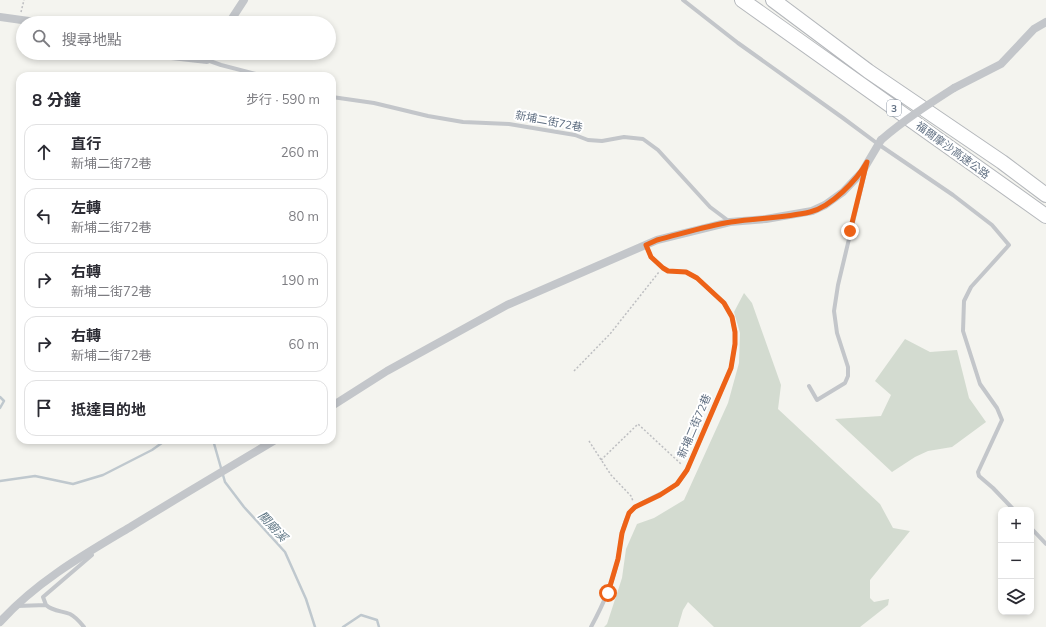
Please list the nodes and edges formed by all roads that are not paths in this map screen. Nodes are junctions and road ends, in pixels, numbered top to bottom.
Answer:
1 (244, 0) edge
2 (683, 0) edge
3 (742, 0) edge
4 (773, 0) edge
5 (234, 16) edge
6 (0, 17) edge
7 (16, 19) edge
8 (1046, 22) edge
9 (215, 60) edge
10 (248, 72) edge
11 (336, 98) edge
12 (879, 142) junction
13 (867, 162) junction
14 (1046, 194) edge
15 (1046, 216) edge
16 (730, 222) junction
17 (646, 245) junction
18 (809, 386) dead end
19 (336, 403) edge
20 (267, 444) edge
21 (1011, 507) edge
22 (1034, 531) edge
23 (1046, 544) edge
24 (92, 555) dead end
25 (46, 605) junction
26 (14, 606) junction
27 (0, 622) edge
28 (84, 627) edge
29 (591, 627) edge

1 - 5 street
2 - 12 lane
3 - 15 highway, 福爾摩沙高速公路 / 3
4 - 14 highway, 福爾摩沙高速公路 / 3
6 - 7 street
8 - 12 street, bridge
9 - 10 lane
11 - 16 lane, 新埔二街72巷
12 - 13 street
12 - 21 lane
13 - 16 street
13 - 18 lane
16 - 17 street
17 - 19 street
17 - 29 lane, 新埔二街72巷
20 - 26 street
22 - 23 lane
24 - 25 lane
25 - 26 lane
25 - 28 lane
26 - 27 street

